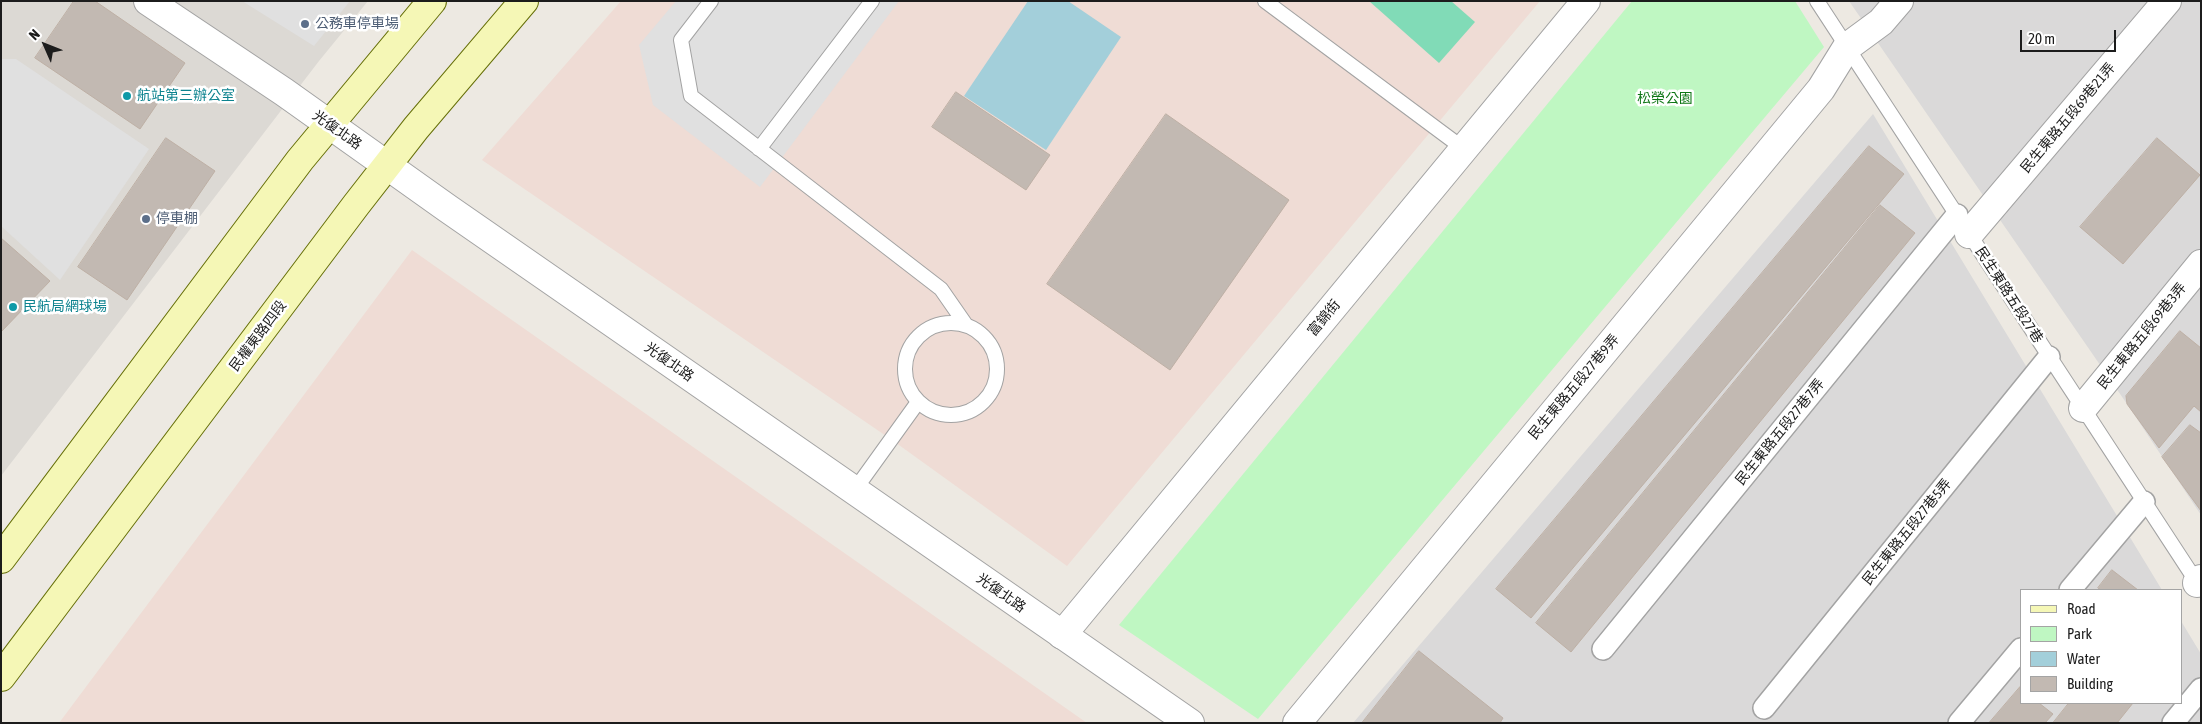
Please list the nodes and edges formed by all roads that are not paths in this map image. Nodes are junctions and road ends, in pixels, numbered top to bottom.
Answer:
1 (148, 1) edge
2 (432, 1) edge
3 (524, 1) edge
4 (711, 1) edge
5 (872, 1) edge
6 (1265, 1) edge
7 (1586, 1) edge
8 (1817, 1) edge
9 (1899, 1) edge
10 (2167, 1) edge
11 (1847, 47) junction
12 (329, 124) junction
13 (759, 149) junction
14 (1464, 149) junction
15 (387, 165) junction
16 (1963, 225) junction
17 (2201, 264) edge
18 (966, 325) junction
19 (2049, 356) junction
20 (918, 402) junction
21 (2083, 408) junction
22 (854, 491) junction
23 (2144, 502) junction
24 (1, 559) edge
25 (2200, 584) edge
26 (2071, 589) edge
27 (1062, 634) junction
28 (1603, 649) dead end
29 (2020, 650) edge
30 (1, 677) edge
31 (2201, 689) edge
32 (1764, 708) dead end
33 (1190, 723) edge
34 (1297, 723) edge
35 (1959, 723) edge
36 (2173, 723) edge

1 - 12 street, 光復北路
2 - 12 main road
3 - 15 main road, 民權東路四段
4 - 13 lane
5 - 13 lane
6 - 14 lane
7 - 14 street, 富錦街
8 - 11 lane, 民生東路五段27巷
9 - 11 street
10 - 16 street, 民生東路五段69巷21弄
11 - 16 lane, 民生東路五段27巷
11 - 34 street, 民生東路五段27巷9弄
12 - 15 street, 光復北路
12 - 24 main road
13 - 18 lane
14 - 27 street, 富錦街
15 - 22 street, 光復北路
15 - 30 main road, 民權東路四段
16 - 19 lane, 民生東路五段27巷
16 - 28 street, 民生東路五段27巷7弄
17 - 21 street, 民生東路五段69巷3弄
18 - 20 lane
18 - 20 lane
19 - 21 lane, 民生東路五段27巷
19 - 32 street, 民生東路五段27巷5弄
20 - 22 lane
21 - 23 lane, 民生東路五段27巷
22 - 27 street, 光復北路
23 - 25 lane, 民生東路五段27巷
23 - 26 street
27 - 33 street, 光復北路
29 - 35 street
31 - 36 street

